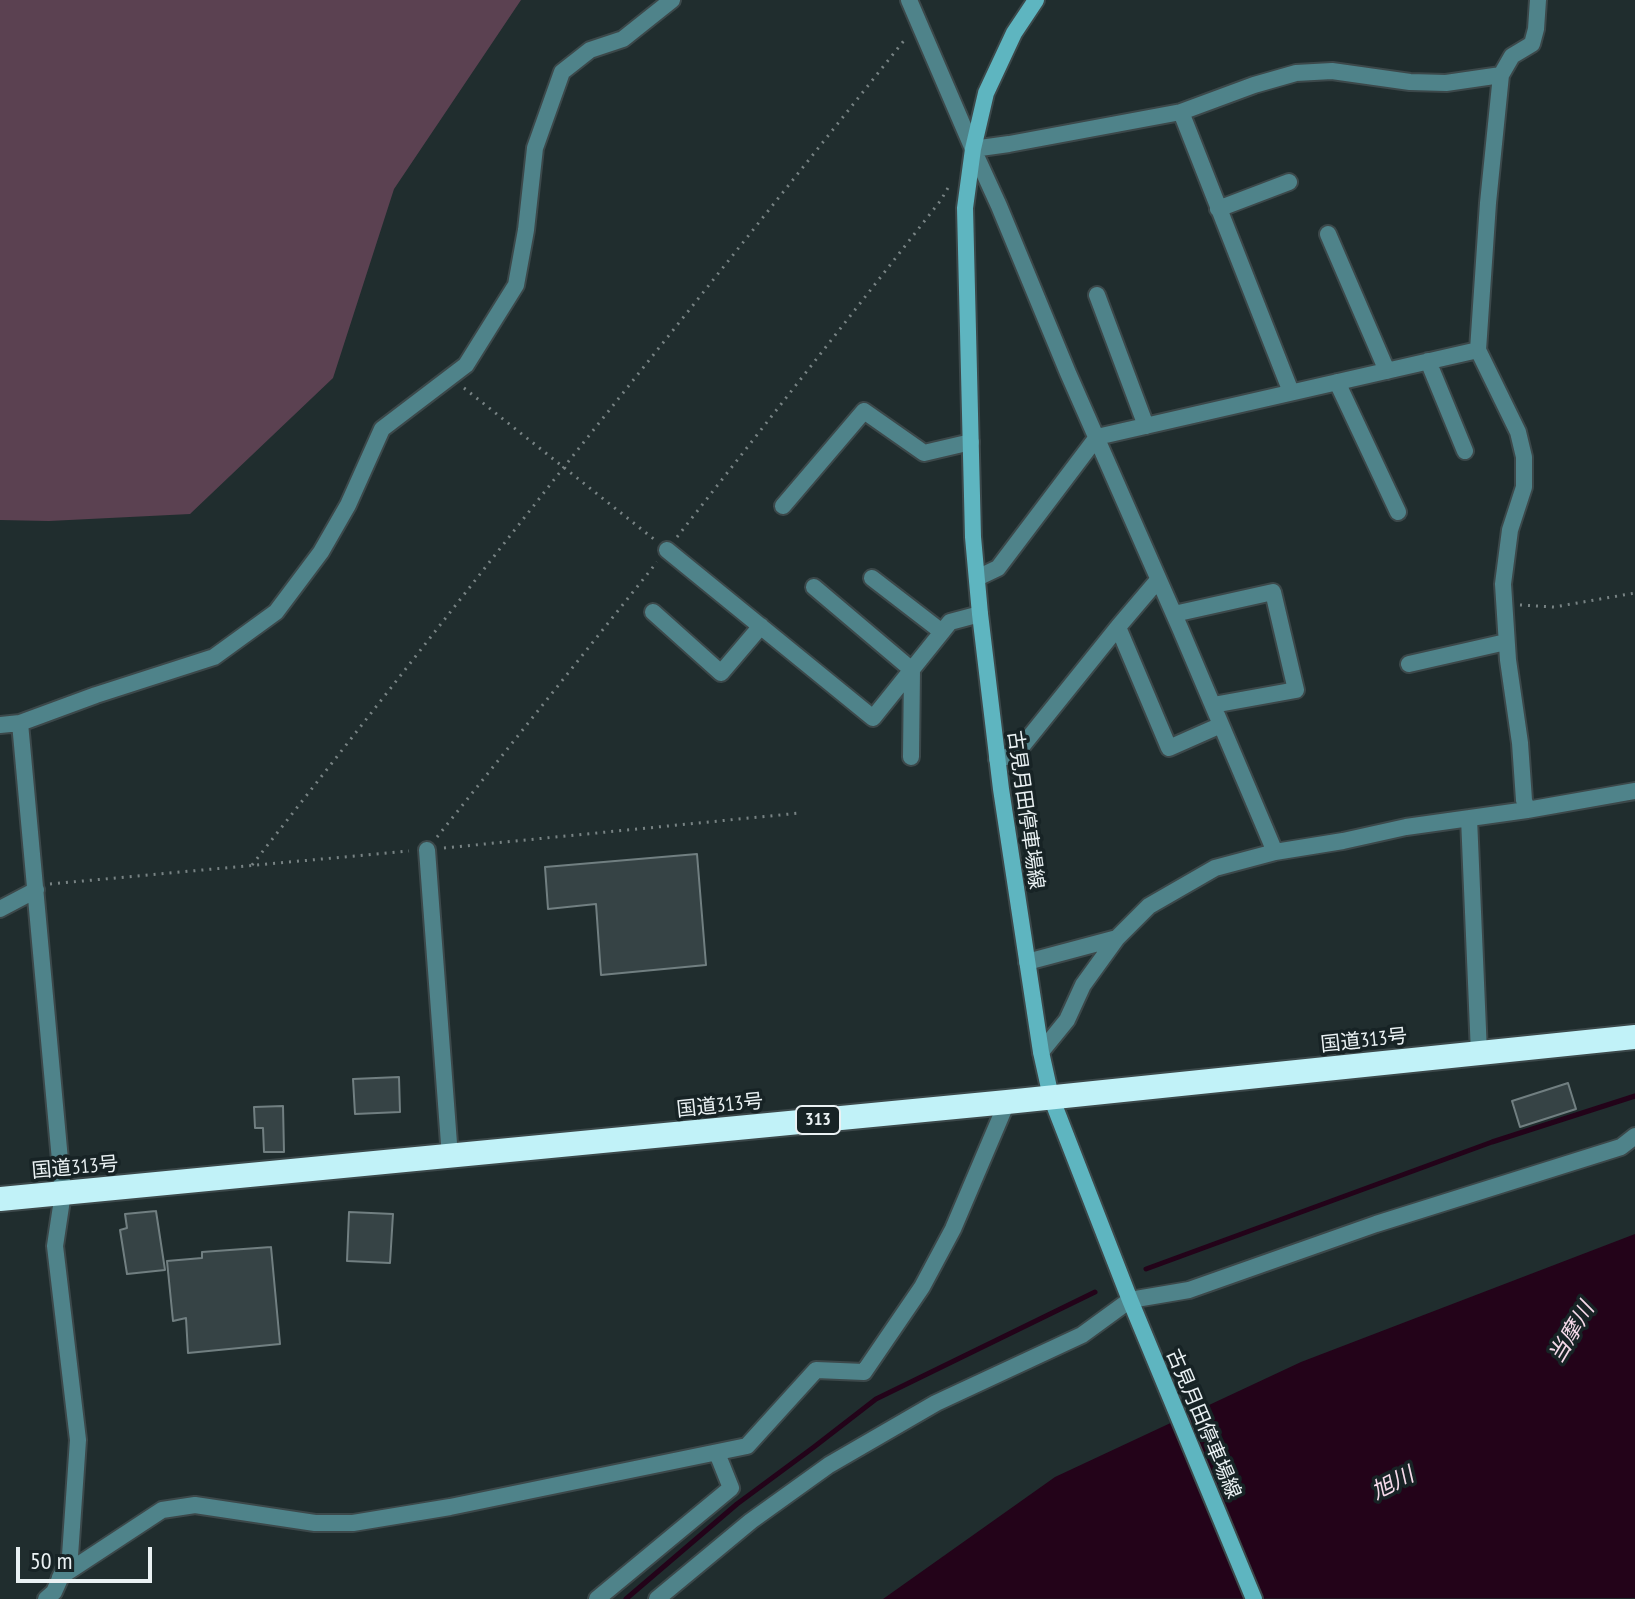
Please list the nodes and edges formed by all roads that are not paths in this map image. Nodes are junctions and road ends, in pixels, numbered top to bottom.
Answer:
1 (672, 0) edge
2 (909, 0) edge
3 (1036, 0) edge
4 (1538, 0) edge
5 (1501, 75) junction
6 (1181, 112) junction
7 (973, 149) junction
8 (1289, 182) dead end
9 (1218, 209) junction
10 (1328, 234) dead end
11 (1097, 295) dead end
12 (1478, 350) junction
13 (1428, 361) junction
14 (1387, 371) junction
15 (1337, 382) junction
16 (1291, 392) junction
17 (1146, 426) junction
18 (1097, 437) junction
19 (971, 442) junction
20 (1465, 451) dead end
21 (783, 506) dead end
22 (1398, 512) dead end
23 (667, 550) road end
24 (872, 578) dead end
25 (977, 578) junction
26 (1158, 580) junction
27 (814, 587) dead end
28 (653, 612) dead end
29 (980, 614) junction
30 (1174, 614) junction
31 (761, 626) junction
32 (1118, 627) junction
33 (942, 632) junction
34 (1506, 642) junction
35 (1409, 664) dead end
36 (912, 670) junction
37 (1213, 705) junction
38 (20, 723) junction
39 (0, 725) edge
40 (1221, 725) junction
41 (911, 757) dead end
42 (997, 759) junction
43 (1635, 791) edge
44 (1527, 810) junction
45 (1469, 818) junction
46 (427, 850) road end
47 (1275, 852) junction
48 (36, 890) junction
49 (0, 909) edge
50 (1117, 938) junction
51 (1027, 962) junction
52 (1635, 1037) edge
53 (1041, 1052) junction
54 (1479, 1053) junction
55 (1051, 1097) junction
56 (1007, 1102) junction
57 (1635, 1136) edge
58 (450, 1157) junction
59 (63, 1193) junction
60 (0, 1199) edge
61 (1130, 1300) junction
62 (717, 1453) junction
63 (60, 1577) junction
64 (46, 1599) edge
65 (597, 1599) edge
66 (657, 1599) edge
67 (1254, 1599) edge

1 - 38 street
2 - 7 street
3 - 7 main road, 古見月田停車場線
4 - 5 street
5 - 6 street
5 - 12 street
6 - 7 street
6 - 9 street
7 - 18 street
7 - 19 main road, 古見月田停車場線
8 - 9 street
9 - 16 street
10 - 14 street
11 - 17 street
12 - 13 street
12 - 34 street
13 - 14 street
13 - 20 street
14 - 15 street
15 - 16 street
15 - 22 street
16 - 17 street
17 - 18 street
18 - 25 street
18 - 26 street
19 - 21 street
19 - 25 main road, 古見月田停車場線
23 - 31 street
24 - 33 street
25 - 29 main road, 古見月田停車場線
26 - 30 street
26 - 32 street
27 - 36 street
28 - 31 street
29 - 33 street
29 - 42 main road, 古見月田停車場線
30 - 37 street
30 - 37 street
31 - 36 street
32 - 40 street
32 - 42 street
33 - 36 street
34 - 35 street
34 - 44 street
36 - 41 street
37 - 40 street
38 - 39 street
38 - 48 street
40 - 47 street
42 - 51 main road, 古見月田停車場線
43 - 44 street
44 - 45 street
45 - 47 street
45 - 54 street
46 - 58 street
47 - 50 street
48 - 49 street
48 - 59 street
50 - 51 street
50 - 53 street
51 - 53 main road, 古見月田停車場線
52 - 54 highway, 国道313号 / 313
53 - 55 main road, 古見月田停車場線
54 - 55 highway, 国道313号 / 313
55 - 56 highway, 国道313号 / 313
55 - 61 main road, 古見月田停車場線
56 - 58 highway, 国道313号 / 313
56 - 62 street
57 - 61 street
58 - 59 highway, 国道313号 / 313
59 - 60 highway, 国道313号 / 313
59 - 63 street
61 - 66 street
61 - 67 main road, 古見月田停車場線
62 - 63 street
62 - 65 street
63 - 64 street

